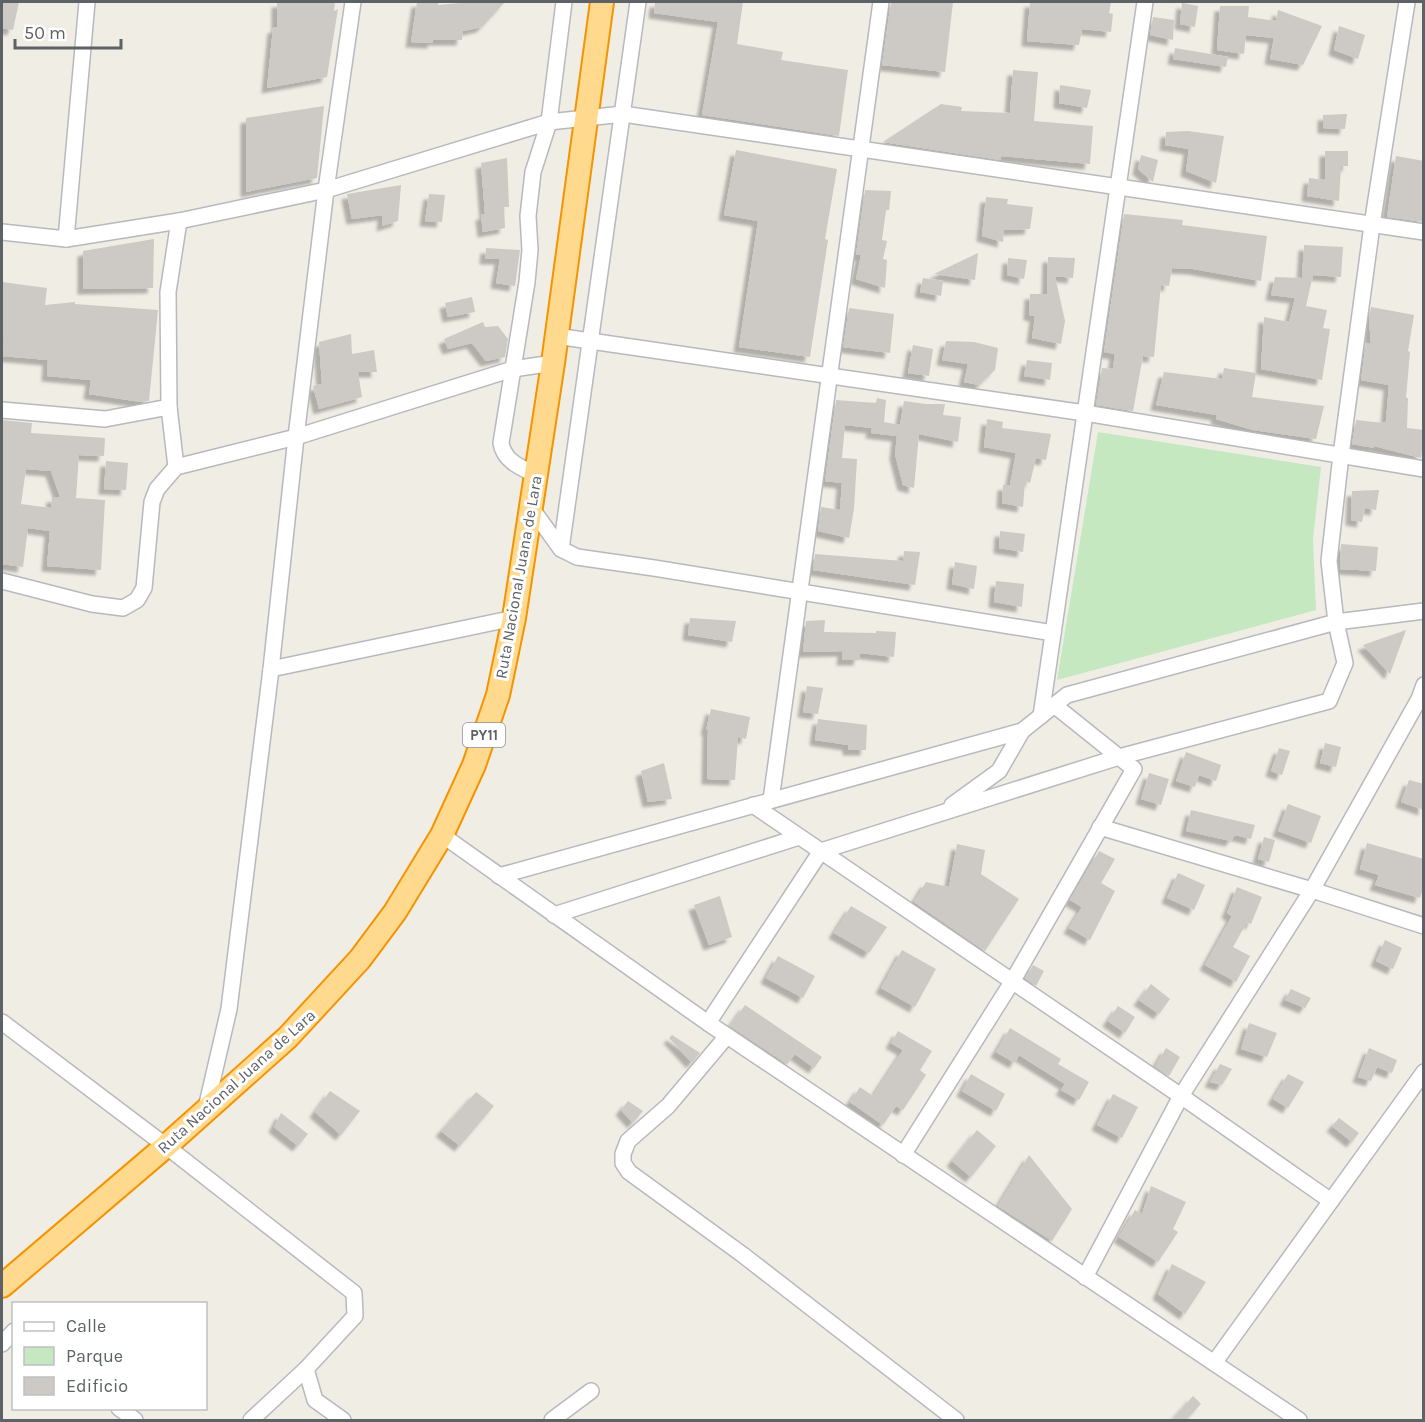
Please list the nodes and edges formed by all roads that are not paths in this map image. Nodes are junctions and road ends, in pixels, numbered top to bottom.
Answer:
1 (87, 2) edge
2 (353, 2) edge
3 (564, 2) edge
4 (602, 2) edge
5 (638, 2) edge
6 (881, 2) edge
7 (1145, 2) edge
8 (1407, 2) edge
9 (623, 114) junction
10 (586, 118) junction
11 (549, 122) junction
12 (860, 149) junction
13 (1118, 187) junction
14 (326, 190) junction
15 (179, 222) junction
16 (1372, 225) junction
17 (2, 232) edge
18 (1424, 232) edge
19 (66, 239) junction
20 (556, 336) junction
21 (590, 341) junction
22 (553, 363) junction
23 (513, 369) junction
24 (829, 376) junction
25 (169, 407) junction
26 (2, 410) edge
27 (1085, 413) junction
28 (296, 437) junction
29 (1341, 456) junction
30 (176, 467) junction
31 (1424, 469) edge
32 (536, 475) junction
33 (532, 509) junction
34 (561, 549) junction
35 (2, 581) edge
36 (800, 591) junction
37 (1424, 611) edge
38 (514, 618) junction
39 (1336, 622) junction
40 (1053, 633) junction
41 (271, 669) junction
42 (1424, 685) edge
43 (1054, 705) junction
44 (1041, 716) junction
45 (1022, 731) junction
46 (1119, 757) junction
47 (771, 800) junction
48 (753, 805) junction
49 (942, 813) junction
50 (1100, 827) junction
51 (442, 835) junction
52 (800, 837) junction
53 (821, 851) junction
54 (499, 876) junction
55 (1312, 890) junction
56 (554, 915) junction
57 (1424, 926) edge
58 (1012, 981) junction
59 (2, 1023) edge
60 (708, 1023) junction
61 (727, 1036) junction
62 (1424, 1072) edge
63 (1181, 1096) junction
64 (206, 1108) junction
65 (166, 1146) junction
66 (903, 1155) junction
67 (1331, 1201) junction
68 (1085, 1277) junction
69 (2, 1286) edge
70 (1214, 1363) junction
71 (306, 1369) junction
72 (591, 1391) dead end
73 (122, 1410) edge
74 (135, 1420) edge
75 (251, 1420) edge
76 (343, 1420) edge
77 (552, 1420) edge
78 (956, 1420) edge
79 (1299, 1420) edge

1 - 19 street
2 - 14 street
3 - 11 street
4 - 10 highway, Ruta Nacional Juana de Lara / PY11
5 - 9 street
6 - 12 street
7 - 13 street
8 - 16 street
9 - 10 street
9 - 12 street
9 - 21 street
10 - 11 street
10 - 20 highway, Ruta Nacional Juana de Lara / PY11
11 - 14 street
11 - 23 street
12 - 13 street
12 - 24 street
13 - 16 street
13 - 27 street
14 - 15 street
14 - 28 street
15 - 19 street
15 - 25 street
16 - 18 street
16 - 29 street
17 - 19 street
20 - 21 street
20 - 22 highway, Ruta Nacional Juana de Lara / PY11
21 - 24 street
21 - 34 street
22 - 23 street
22 - 32 highway, Ruta Nacional Juana de Lara / PY11
23 - 28 street
23 - 32 street
24 - 27 street
24 - 36 street
25 - 26 street
25 - 30 street
27 - 29 street
27 - 40 street
28 - 30 street
28 - 41 street
29 - 31 street
29 - 39 street
30 - 35 street
32 - 33 highway, Ruta Nacional Juana de Lara / PY11
33 - 34 street
33 - 38 highway, Ruta Nacional Juana de Lara / PY11
34 - 36 street
36 - 40 street
36 - 47 street
37 - 39 street
38 - 41 street
38 - 51 highway, Ruta Nacional Juana de Lara / PY11
39 - 43 street
39 - 46 street
40 - 44 street
41 - 64 street
42 - 55 street
43 - 44 street
43 - 46 street
44 - 45 street
45 - 47 street
45 - 49 street
46 - 49 street
46 - 50 street
47 - 48 street
48 - 52 street
48 - 54 street
49 - 53 street
50 - 55 street
50 - 58 street
51 - 54 street
51 - 64 highway, Ruta Nacional Juana de Lara / PY11
52 - 53 street
52 - 56 street
53 - 58 street
53 - 60 street
54 - 56 street
55 - 57 street
55 - 63 street
56 - 60 street
58 - 63 street
58 - 66 street
59 - 65 street
60 - 61 street
61 - 66 street
61 - 78 street
62 - 67 street
63 - 67 street
63 - 68 street
64 - 65 highway, Ruta Nacional Juana de Lara / PY11
65 - 69 highway, Ruta Nacional Juana de Lara / PY11
65 - 71 street
66 - 68 street
67 - 70 street
68 - 70 street
70 - 79 street
71 - 75 street
71 - 76 street
72 - 77 street
73 - 74 street

